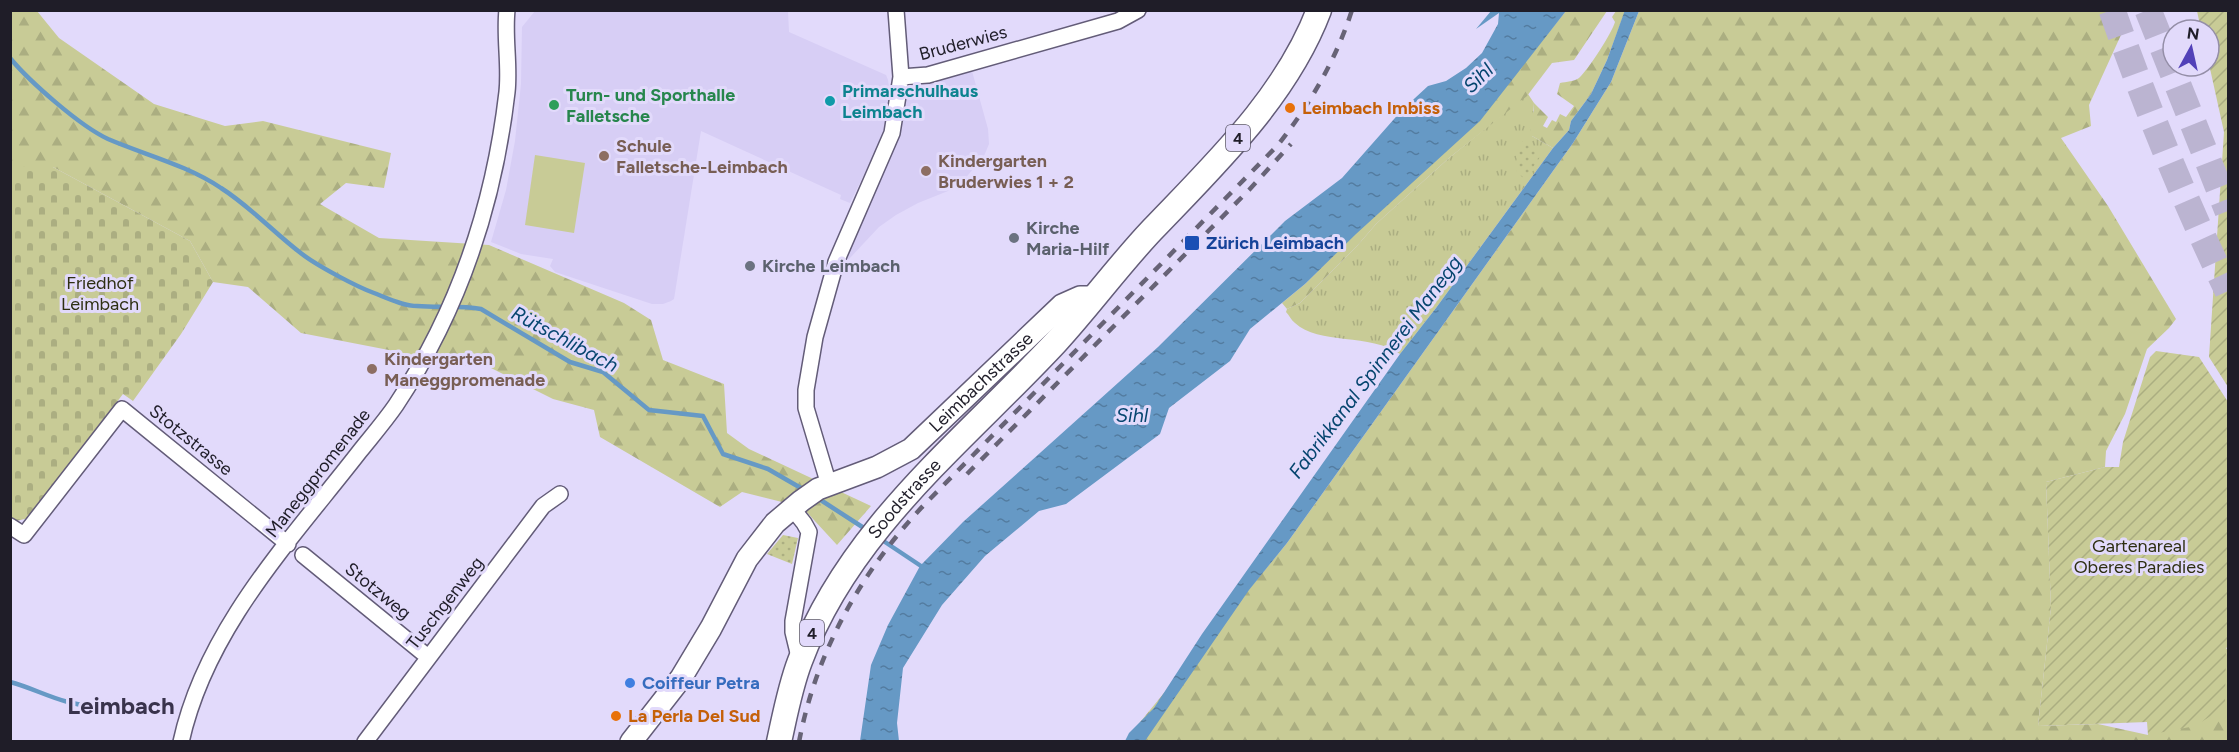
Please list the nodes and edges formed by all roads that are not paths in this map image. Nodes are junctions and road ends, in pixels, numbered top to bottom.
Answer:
1 (507, 10) edge
2 (896, 10) edge
3 (1138, 10) edge
4 (1319, 10) edge
5 (901, 77) junction
6 (1095, 297) junction
7 (560, 494) dead end
8 (810, 495) junction
9 (10, 526) edge
10 (288, 544) junction
11 (303, 555) dead end
12 (428, 657) junction
13 (800, 662) junction
14 (181, 741) edge
15 (365, 741) edge
16 (631, 741) edge
17 (779, 741) edge

1 - 10 street, Maneggpromenade
2 - 5 street
3 - 5 street, Bruderwies
4 - 6 main road, 4
5 - 8 street
6 - 8 street, Leimbachstrasse
6 - 13 main road, Soodstrasse / 4
7 - 12 street, Tuschgenweg
8 - 13 street
8 - 16 street, Leimbachstrasse
9 - 10 street, Stotzstrasse
10 - 14 street, Maneggpromenade
11 - 12 street, Stotzweg
12 - 15 street, Tuschgenweg
13 - 17 main road, Soodstrasse / 4

